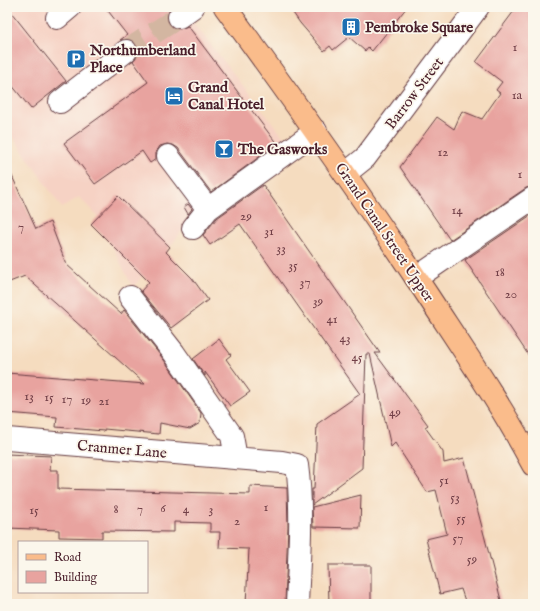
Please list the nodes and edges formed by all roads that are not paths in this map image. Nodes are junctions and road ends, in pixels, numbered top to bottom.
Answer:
1 (225, 7) edge
2 (478, 7) edge
3 (126, 51) tunnel mouth
4 (60, 102) dead end
5 (316, 131) junction
6 (168, 156) dead end
7 (345, 174) junction
8 (533, 198) edge
9 (208, 208) junction
10 (192, 228) dead end
11 (416, 278) junction
12 (130, 297) dead end
13 (7, 440) edge
14 (236, 458) junction
15 (533, 465) edge
16 (298, 604) edge

1 - 5 main road, Grand Canal Street Upper
2 - 7 street, Barrow Street
3 - 4 street
5 - 7 main road, Grand Canal Street Upper
5 - 9 street
6 - 9 street
7 - 11 main road, Grand Canal Street Upper
8 - 11 street
9 - 10 street
11 - 15 main road, Grand Canal Street Upper
12 - 14 street
13 - 14 street, Cranmer Lane
14 - 16 street, Cranmer Lane

